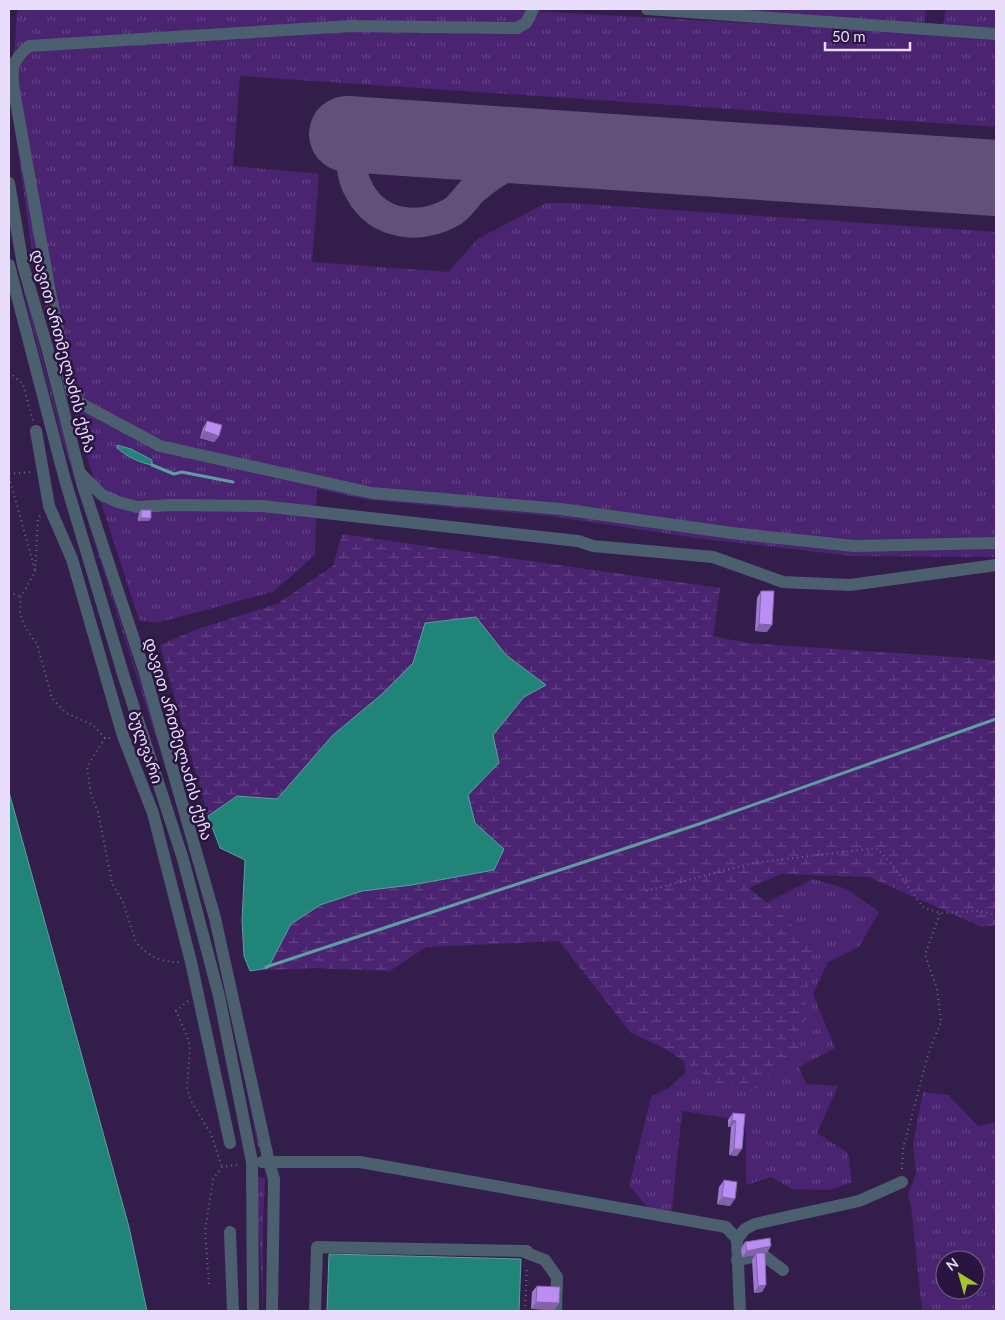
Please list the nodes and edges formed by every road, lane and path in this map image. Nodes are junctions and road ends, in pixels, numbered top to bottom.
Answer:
1 (533, 9) edge
2 (648, 9) edge
3 (996, 34) edge
4 (9, 183) edge
5 (9, 265) edge
6 (9, 372) edge
7 (36, 430) joint
8 (43, 472) junction
9 (79, 472) junction
10 (9, 475) edge
11 (49, 506) junction
12 (996, 544) edge
13 (996, 565) edge
14 (35, 572) junction
15 (9, 592) edge
16 (21, 597) junction
17 (123, 736) junction
18 (105, 738) junction
19 (646, 891) dead end
20 (940, 913) junction
21 (996, 915) edge
22 (191, 962) junction
23 (197, 994) junction
24 (230, 1143) dead end
25 (252, 1162) junction
26 (268, 1162) junction
27 (222, 1167) junction
28 (902, 1182) joint
29 (230, 1232) dead end
30 (737, 1239) junction
31 (527, 1252) junction
32 (737, 1260) junction
33 (783, 1270) dead end
34 (209, 1284) dead end
35 (233, 1311) edge
36 (252, 1311) edge
37 (272, 1311) edge
38 (315, 1311) edge
39 (525, 1311) edge
40 (556, 1311) edge
41 (740, 1311) edge

1 - 12 street
2 - 3 street
4 - 9 street, დავით ართმელაძის ქუჩა
5 - 25 street, დავით ართმელაძის ქუჩა
6 - 7 path
7 - 8 street, ბულვარი
8 - 10 path
8 - 11 street, ბულვარი
9 - 13 street
9 - 26 street, დავით ართმელაძის ქუჩა
10 - 14 path
11 - 14 path
11 - 17 street, ბულვარი
14 - 16 path
15 - 16 path
16 - 18 path
17 - 18 path
17 - 22 street, ბულვარი
18 - 22 path
19 - 20 path
20 - 21 path
20 - 28 path
22 - 23 street, ბულვარი
23 - 24 street, ბულვარი
23 - 27 path
25 - 26 street
25 - 27 path
25 - 36 street, დავით ართმელაძის ქუჩა
26 - 30 street
26 - 37 street, დავით ართმელაძის ქუჩა
27 - 34 path
28 - 30 street
29 - 35 street
30 - 32 street
31 - 38 street
31 - 39 path
31 - 40 street
32 - 33 street
32 - 41 street

